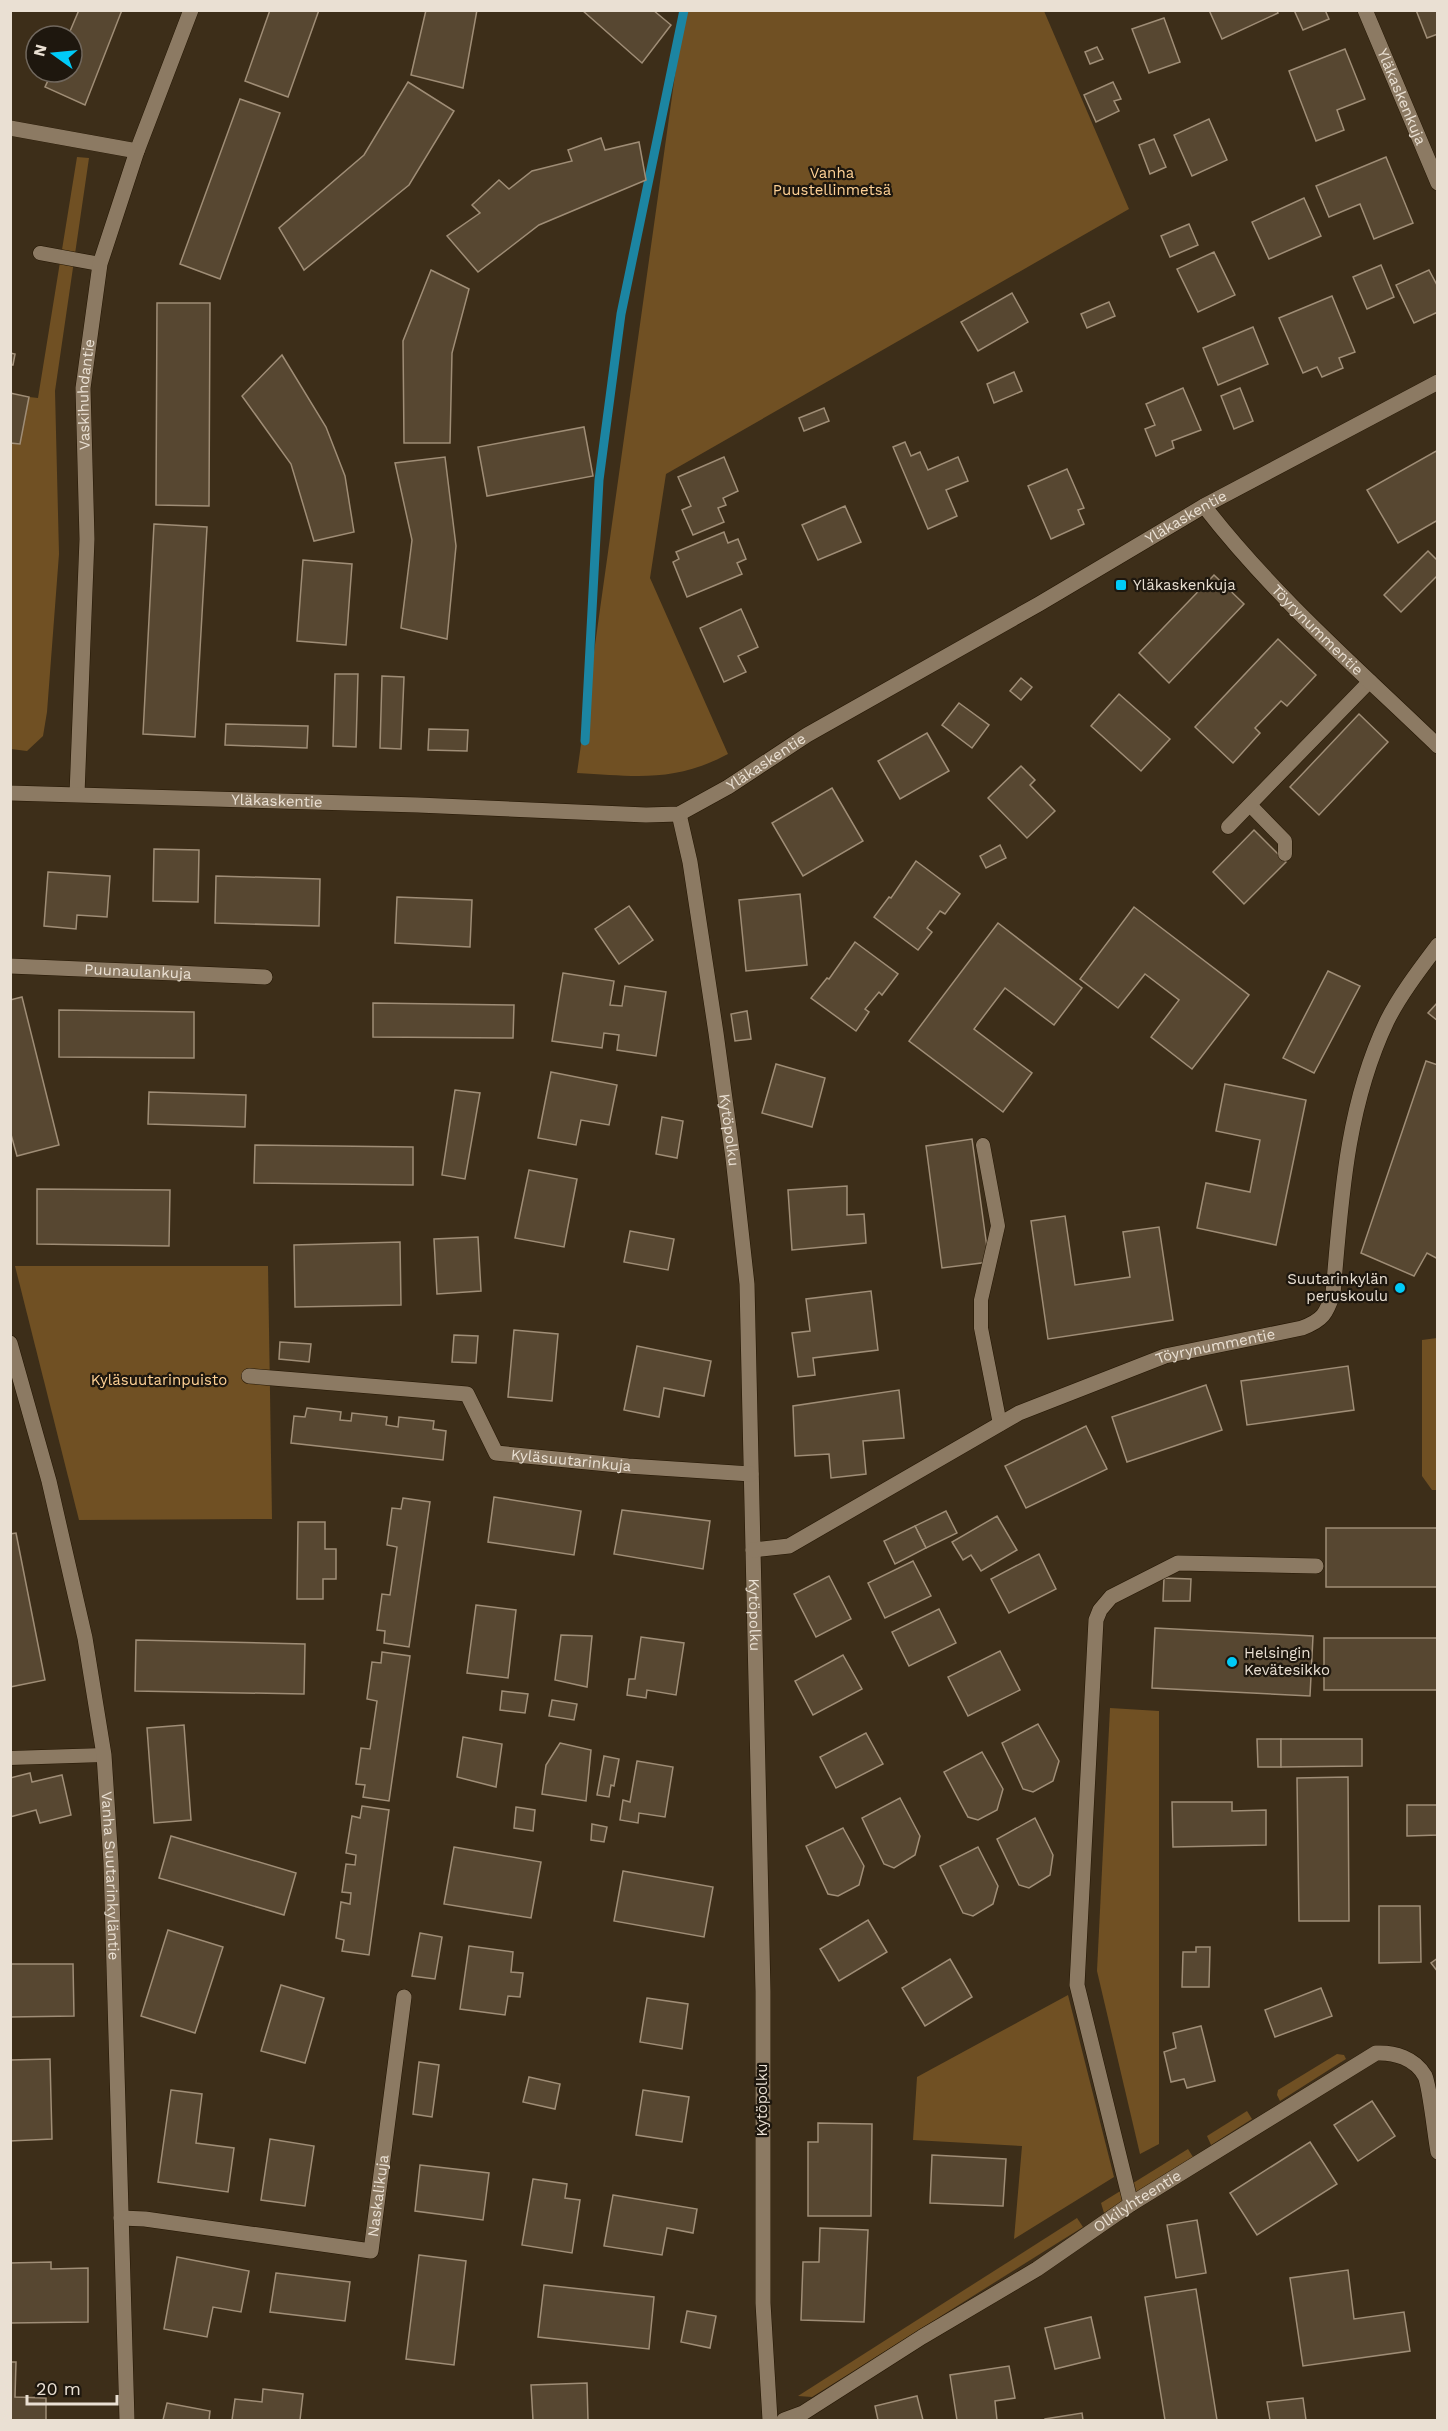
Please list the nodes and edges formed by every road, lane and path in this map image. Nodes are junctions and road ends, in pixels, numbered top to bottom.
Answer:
1 (191, 10) edge
2 (1365, 10) edge
3 (10, 128) edge
4 (137, 151) junction
5 (1437, 183) edge
6 (40, 253) dead end
7 (99, 264) junction
8 (1437, 382) edge
9 (1204, 506) junction
10 (1370, 681) junction
11 (1437, 746) edge
12 (10, 793) edge
13 (77, 794) junction
14 (1250, 805) junction
15 (678, 814) junction
16 (1228, 827) dead end
17 (1285, 854) dead end
18 (1437, 945) edge
19 (10, 966) edge
20 (266, 977) dead end
21 (983, 1145) dead end
22 (10, 1343) edge
23 (249, 1376) dead end
24 (1000, 1424) junction
25 (750, 1474) junction
26 (753, 1550) junction
27 (1316, 1566) dead end
28 (104, 1755) junction
29 (10, 1758) edge
30 (404, 1997) dead end
31 (1437, 2152) edge
32 (1131, 2204) junction
33 (121, 2218) junction
34 (126, 2421) edge
35 (770, 2421) edge
36 (784, 2421) edge

1 - 4 street, Vaskihuhdantie
2 - 5 street, Yläkaskenkuja
3 - 4 street
4 - 7 street, Vaskihuhdantie
6 - 7 lane
7 - 13 street, Vaskihuhdantie
8 - 9 street, Yläkaskentie
9 - 10 street, Töyrynummentie
9 - 15 street, Yläkaskentie
10 - 11 street, Töyrynummentie
10 - 14 lane
12 - 13 street, Yläkaskentie
13 - 15 street, Yläkaskentie
14 - 16 lane
14 - 17 lane
15 - 25 street, Kytöpolku
18 - 24 street, Töyrynummentie
19 - 20 street, Puunaulankuja
21 - 24 lane
22 - 28 street, Vanha Suutarinkyläntie
23 - 25 street, Kyläsuutarinkuja
24 - 26 street, Töyrynummentie
25 - 26 street, Kytöpolku
26 - 35 street, Kytöpolku
27 - 32 street
28 - 29 lane
28 - 33 street, Vanha Suutarinkyläntie
30 - 33 street, Naskalikuja
31 - 32 street, Olkilyhteentie
32 - 36 street, Olkilyhteentie
33 - 34 street, Vanha Suutarinkyläntie

